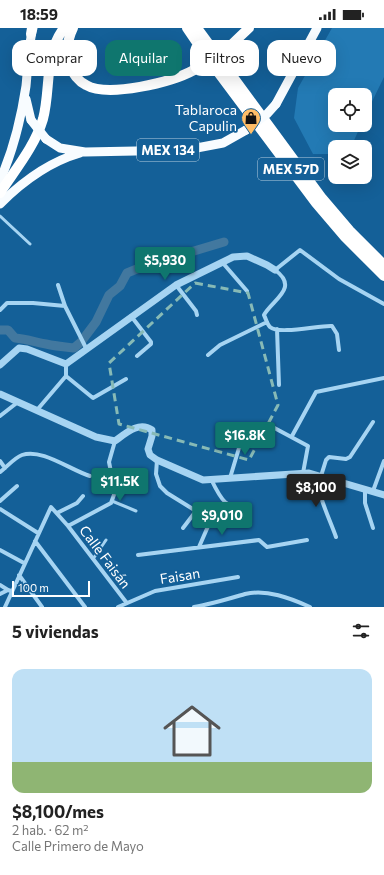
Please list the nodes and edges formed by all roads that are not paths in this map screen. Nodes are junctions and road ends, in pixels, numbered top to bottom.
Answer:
1 (64, 28) edge
2 (73, 28) edge
3 (179, 28) edge
4 (187, 28) edge
5 (198, 28) edge
6 (249, 28) edge
7 (317, 28) edge
8 (32, 30) edge
9 (191, 40) edge
10 (195, 40) edge
11 (221, 76) edge
12 (26, 86) junction
13 (85, 152) junction
14 (0, 180) edge
15 (0, 193) edge
16 (0, 204) edge
17 (0, 216) edge
18 (30, 244) dead end
19 (222, 262) junction
20 (384, 265) edge
21 (275, 270) junction
22 (384, 276) edge
23 (58, 285) dead end
24 (176, 285) junction
25 (248, 291) dead end
26 (384, 304) edge
27 (65, 306) junction
28 (0, 310) edge
29 (196, 315) dead end
30 (131, 316) junction
31 (267, 322) junction
32 (277, 329) junction
33 (87, 350) junction
34 (339, 350) dead end
35 (208, 355) dead end
36 (137, 356) dead end
37 (66, 364) junction
38 (0, 365) edge
39 (66, 376) junction
40 (384, 378) edge
41 (126, 379) dead end
42 (278, 385) dead end
43 (0, 394) edge
44 (18, 402) junction
45 (37, 410) junction
46 (0, 416) edge
47 (373, 422) dead end
48 (267, 424) dead end
49 (255, 434) dead end
50 (292, 436) junction
51 (115, 441) junction
52 (156, 460) junction
53 (0, 461) edge
54 (384, 461) edge
55 (5, 468) junction
56 (0, 472) edge
57 (303, 473) junction
58 (319, 475) junction
59 (90, 476) dead end
60 (230, 478) junction
61 (211, 480) junction
62 (17, 486) dead end
63 (365, 488) junction
64 (373, 491) junction
65 (384, 494) edge
66 (83, 496) dead end
67 (0, 501) edge
68 (112, 501) junction
69 (250, 508) dead end
70 (0, 509) edge
71 (136, 511) dead end
72 (196, 511) junction
73 (57, 514) junction
74 (68, 526) junction
75 (183, 528) dead end
76 (373, 528) dead end
77 (38, 534) junction
78 (336, 537) dead end
79 (106, 540) dead end
80 (307, 540) dead end
81 (35, 541) junction
82 (199, 547) junction
83 (0, 550) edge
84 (138, 556) dead end
85 (94, 560) junction
86 (24, 563) junction
87 (19, 576) junction
88 (238, 577) dead end
89 (0, 585) edge
90 (9, 591) junction
91 (0, 594) edge
92 (126, 602) junction
93 (4, 607) edge
94 (42, 607) edge
95 (85, 607) edge
96 (118, 607) edge
97 (194, 607) edge
98 (310, 607) edge

1 - 15 highway
2 - 6 highway, bridge
3 - 9 highway
4 - 10 highway
5 - 20 highway, MEX 57D
7 - 13 highway, MEX 134, bridge
8 - 12 highway
11 - 22 highway, MEX 57D
12 - 13 highway, bridge
12 - 14 highway
13 - 16 highway
17 - 18 lane
19 - 21 street
19 - 24 street
19 - 25 street
21 - 26 street
21 - 31 street
23 - 27 street
24 - 29 street
24 - 30 street
27 - 28 street
27 - 33 street
30 - 33 street
30 - 36 street
31 - 32 street
31 - 35 street
32 - 34 street
32 - 42 street
33 - 37 street
37 - 38 street
37 - 39 street
39 - 41 street
39 - 45 street
40 - 50 street
43 - 44 street
44 - 45 street
44 - 46 street
45 - 51 street
47 - 58 street
48 - 50 street
49 - 60 street
50 - 57 street
51 - 52 street
51 - 68 street
52 - 61 street
52 - 72 street
53 - 55 street
54 - 64 street
55 - 56 street
55 - 59 street
57 - 58 street
57 - 60 street
58 - 63 street
58 - 78 street
60 - 61 street
61 - 69 street
62 - 67 street
63 - 64 street
63 - 76 street
64 - 65 street
66 - 73 street
68 - 71 lane
68 - 74 street
70 - 77 street
72 - 75 street
72 - 82 street
73 - 74 street, Calle Faisán
73 - 77 street, Calle Faisán
74 - 85 street, Calle Faisán
77 - 81 street
79 - 85 lane
80 - 82 street
81 - 86 street
81 - 95 street
82 - 84 street
83 - 86 street
85 - 92 street, Calle Faisán
86 - 87 street
87 - 90 street
87 - 94 street
88 - 92 street, Faisan
89 - 90 street
90 - 91 street
90 - 93 street
92 - 96 street, Faisan
97 - 98 street

